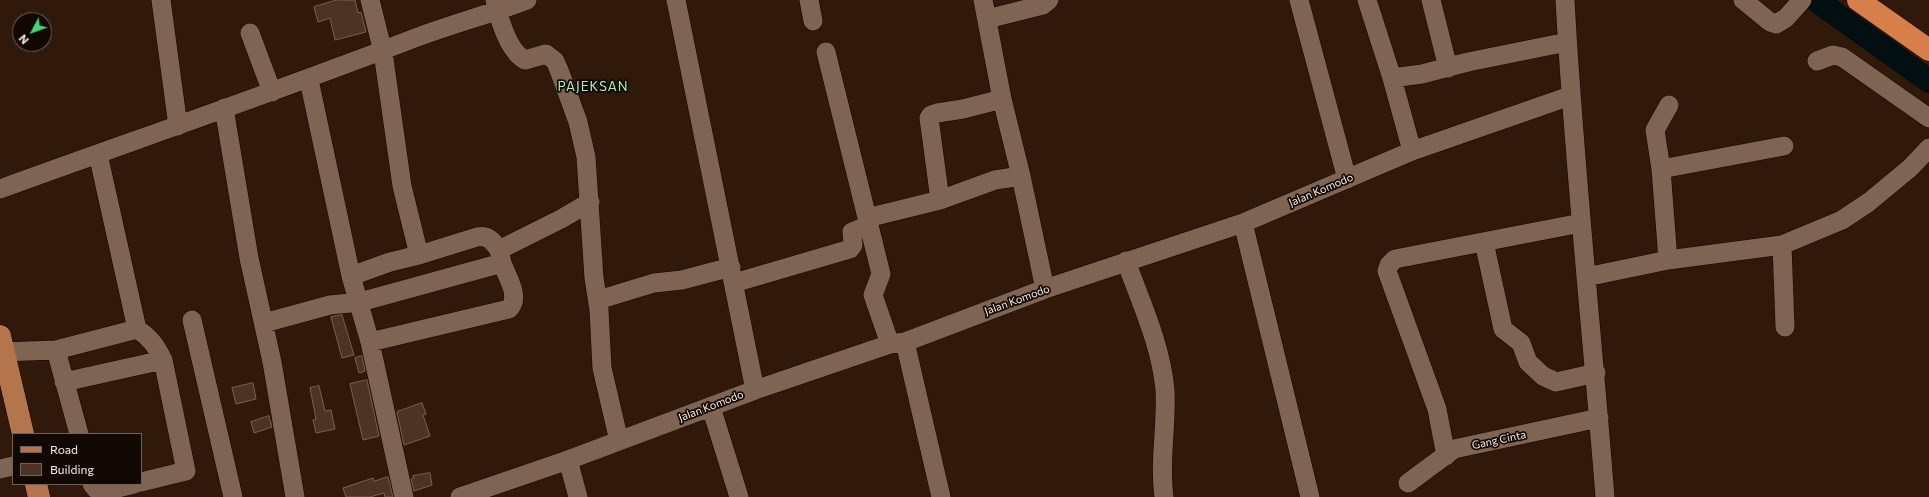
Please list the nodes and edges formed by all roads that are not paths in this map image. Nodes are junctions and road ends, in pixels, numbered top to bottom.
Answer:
1 (161, 0) edge
2 (370, 0) edge
3 (527, 0) edge
4 (676, 0) edge
5 (809, 0) edge
6 (983, 0) edge
7 (1048, 0) edge
8 (1299, 0) edge
9 (1367, 0) edge
10 (1431, 0) edge
11 (1565, 0) edge
12 (1743, 0) edge
13 (1858, 0) edge
14 (1798, 5) edge
15 (496, 6) edge
16 (987, 19) junction
17 (813, 21) dead end
18 (250, 33) dead end
19 (1567, 42) junction
20 (1929, 50) edge
21 (382, 52) junction
22 (826, 52) dead end
23 (1817, 61) dead end
24 (1448, 68) junction
25 (1392, 78) junction
26 (308, 80) junction
27 (272, 92) junction
28 (1570, 96) junction
29 (1002, 99) junction
30 (1669, 105) dead end
31 (224, 108) junction
32 (1929, 118) edge
33 (178, 126) junction
34 (1784, 146) dead end
35 (1929, 148) edge
36 (1412, 151) junction
37 (98, 154) junction
38 (1661, 169) junction
39 (1021, 176) junction
40 (1347, 179) junction
41 (0, 190) edge
42 (940, 200) junction
43 (590, 202) junction
44 (868, 222) junction
45 (1243, 223) junction
46 (1581, 223) junction
47 (1484, 242) junction
48 (1782, 245) junction
49 (419, 255) junction
50 (501, 257) junction
51 (1668, 260) junction
52 (1126, 261) junction
53 (732, 275) junction
54 (351, 276) junction
55 (1586, 276) junction
56 (1045, 289) junction
57 (598, 300) junction
58 (360, 302) junction
59 (192, 320) dead end
60 (264, 323) junction
61 (1785, 327) dead end
62 (136, 329) junction
63 (370, 342) junction
64 (898, 343) junction
65 (1, 347) edge
66 (56, 350) junction
67 (163, 360) junction
68 (1596, 373) junction
69 (64, 382) junction
70 (755, 390) junction
71 (710, 407) junction
72 (1599, 418) junction
73 (23, 433) edge
74 (79, 433) edge
75 (619, 440) junction
76 (1446, 456) junction
77 (568, 460) junction
78 (12, 466) edge
79 (0, 469) edge
80 (142, 482) edge
81 (1408, 483) dead end
82 (36, 485) edge
83 (93, 485) edge
84 (130, 485) edge
85 (39, 497) edge
86 (233, 497) edge
87 (295, 497) edge
88 (404, 497) edge
89 (460, 497) edge
90 (578, 497) edge
91 (739, 497) edge
92 (941, 497) edge
93 (1164, 497) edge
94 (1310, 497) edge
95 (1605, 497) edge

1 - 33 street
2 - 21 street
3 - 15 street
4 - 53 street
5 - 17 street
6 - 16 street
7 - 16 street
8 - 40 street
9 - 25 street
10 - 24 street
11 - 19 street
12 - 14 street
13 - 20 highway
15 - 21 street
15 - 43 street
16 - 29 street
18 - 27 street
19 - 24 street
19 - 28 street
21 - 26 street
21 - 49 street
22 - 44 street
23 - 32 street
24 - 25 street
25 - 36 street
26 - 27 street
26 - 54 street
27 - 31 street
28 - 36 street, Jalan Komodo
28 - 46 street
29 - 39 street
29 - 42 street
30 - 38 street
31 - 33 street
31 - 60 street
33 - 37 street
34 - 38 street
35 - 48 street
36 - 40 street, Jalan Komodo
37 - 41 street
37 - 62 street
38 - 51 street
39 - 42 street
39 - 56 street
40 - 45 street, Jalan Komodo
42 - 44 street
43 - 50 street
43 - 57 street
44 - 53 street
44 - 64 street
45 - 52 street, Jalan Komodo
45 - 94 street
46 - 47 street
46 - 55 street
47 - 68 street
47 - 76 street
48 - 51 street
48 - 61 street
49 - 50 street
49 - 54 street
50 - 58 street
50 - 63 street
51 - 55 street
52 - 56 street, Jalan Komodo
52 - 93 street
53 - 57 street
53 - 70 street
54 - 58 street
55 - 68 street
56 - 64 street, Jalan Komodo
57 - 75 street
58 - 60 street
58 - 63 street
59 - 86 street
60 - 87 street
62 - 66 street
62 - 67 street
63 - 88 street
64 - 70 street, Jalan Komodo
64 - 92 street
65 - 66 street
65 - 73 main road
66 - 69 street
67 - 69 street
67 - 80 street
68 - 72 street
69 - 74 street
70 - 71 street, Jalan Komodo
71 - 75 street, Jalan Komodo
71 - 91 street
72 - 76 street, Gang Cinta
72 - 95 street
75 - 77 street, Jalan Komodo
76 - 81 street, Gang Cinta
77 - 89 street, Jalan Komodo
77 - 90 street
78 - 79 street
82 - 85 main road
83 - 84 street

